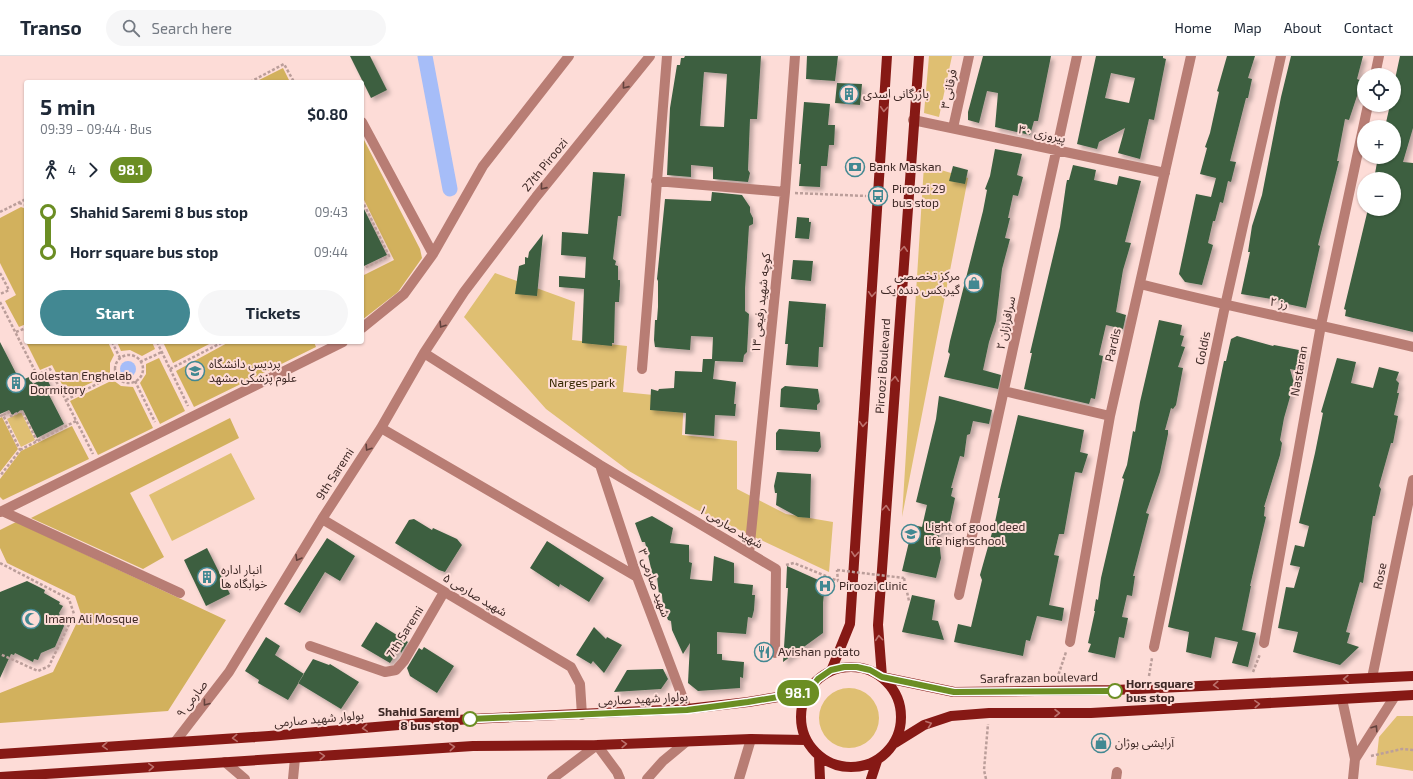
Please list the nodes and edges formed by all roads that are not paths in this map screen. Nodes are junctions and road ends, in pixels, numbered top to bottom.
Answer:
1 (569, 56) edge
2 (650, 56) edge
3 (667, 56) edge
4 (795, 56) edge
5 (887, 56) edge
6 (919, 56) edge
7 (969, 56) edge
8 (1077, 56) edge
9 (1191, 56) edge
10 (1281, 56) edge
11 (1379, 56) edge
12 (1376, 68) edge
13 (1367, 112) edge
14 (913, 120) junction
15 (364, 126) edge
16 (953, 128) junction
17 (1057, 150) junction
18 (1165, 173) junction
19 (656, 181) junction
20 (785, 192) junction
21 (433, 254) junction
22 (1140, 284) junction
23 (464, 292) joint
24 (1225, 306) junction
25 (1321, 325) junction
26 (364, 326) edge
27 (338, 344) edge
28 (1413, 347) edge
29 (424, 353) junction
30 (642, 369) dead end
31 (1004, 391) junction
32 (1110, 416) junction
33 (381, 428) junction
34 (600, 465) junction
35 (1413, 480) edge
36 (1, 512) edge
37 (322, 518) junction
38 (749, 553) junction
39 (637, 578) junction
40 (444, 592) junction
41 (180, 593) dead end
42 (960, 595) dead end
43 (1070, 642) road end
44 (1264, 643) road end
45 (310, 646) dead end
46 (1154, 647) road end
47 (775, 653) dead end
48 (831, 670) junction
49 (1413, 676) edge
50 (882, 677) junction
51 (1372, 678) junction
52 (808, 692) junction
53 (1413, 695) edge
54 (1396, 696) junction
55 (1342, 699) junction
56 (687, 710) junction
57 (582, 715) junction
58 (751, 739) junction
59 (806, 740) junction
60 (175, 742) junction
61 (686, 742) junction
62 (895, 743) junction
63 (597, 745) junction
64 (0, 754) edge
65 (819, 756) junction
66 (295, 758) junction
67 (1355, 759) junction
68 (877, 761) junction
69 (225, 762) junction
70 (743, 774) edge
71 (0, 777) edge
72 (27, 777) edge
73 (245, 779) edge
74 (293, 779) edge
75 (552, 779) edge
76 (620, 779) edge
77 (647, 779) edge
78 (739, 779) edge
79 (820, 779) edge
80 (871, 779) edge
81 (1353, 779) edge

1 - 21 street
2 -> 23 street, 27th Piroozi
3 - 19 street
4 - 20 street, کوچه شهید رفیعی ۱۳
5 -> 48 main road, Piroozi Boulevard
6 - 14 main road, Piroozi Boulevard
7 - 16 street, فرقانی ۳
8 - 17 street, سرافرازان ۲
9 - 18 street, Pardis
10 - 24 street, Goldis
11 - 12 street
13 - 25 street, Nastaran
14 - 16 street, پیروزی ۳۰
50 -> 14 main road, Piroozi Boulevard
15 - 21 street
16 - 17 street, پیروزی ۳۰
17 - 18 street, پیروزی ۳۰
17 - 31 street, سرافرازان ۲
18 - 22 street, Pardis
19 - 20 street
19 - 30 street
20 - 38 street, کوچه شهید رفیعی ۱۳
21 - 26 street
22 - 24 street, رز ۲
22 - 32 street, Pardis
23 -> 29 street, 9th Saremi
24 - 25 street, رز ۲
24 - 46 street, Goldis
25 - 28 street, رز ۲
25 - 44 street, Nastaran
27 - 36 street
29 - 33 street, 9th Saremi
29 - 34 street, شهید صارمی ۱
31 - 32 street
31 - 42 street, سرافرازان ۲
32 - 43 street, Pardis
33 -> 37 street, 9th Saremi
33 - 39 street
34 - 38 street, شهید صارمی ۱
34 - 39 street, شهید صارمی ۳
35 - 51 street, Rose
36 - 41 street
37 - 40 street, شهید صارمی ۵
37 -> 60 street, صارمی ۹
38 - 47 street, شهید صارمی ۱
39 - 56 street, شهید صارمی ۳
40 - 45 street, 7th Saremi
40 - 57 street, شهید صارمی ۵
48 - 50 main road
48 - 52 main road
49 - 51 main road, Sarafrazan boulevard
51 -> 50 main road, Sarafrazan boulevard
50 - 62 main road
52 - 56 main road, بولوار شهید صارمی
52 - 59 main road
53 - 54 main road
54 - 55 main road
67 -> 54 street
62 -> 55 main road
55 - 67 street
56 - 57 main road, بولوار شهید صارمی
57 -> 60 main road, بولوار شهید صارمی
58 - 59 main road
58 - 61 main road
58 - 70 street
59 - 65 main road
60 -> 64 main road, بولوار شهید صارمی
63 -> 61 main road
61 - 77 street
62 - 68 main road
66 -> 63 main road
63 - 75 street
63 - 76 street
65 - 68 main road
65 - 79 main road
66 - 69 main road
66 - 74 street
67 - 81 street
68 - 80 main road
72 -> 69 main road
69 - 73 street
70 - 78 street
71 - 72 main road

